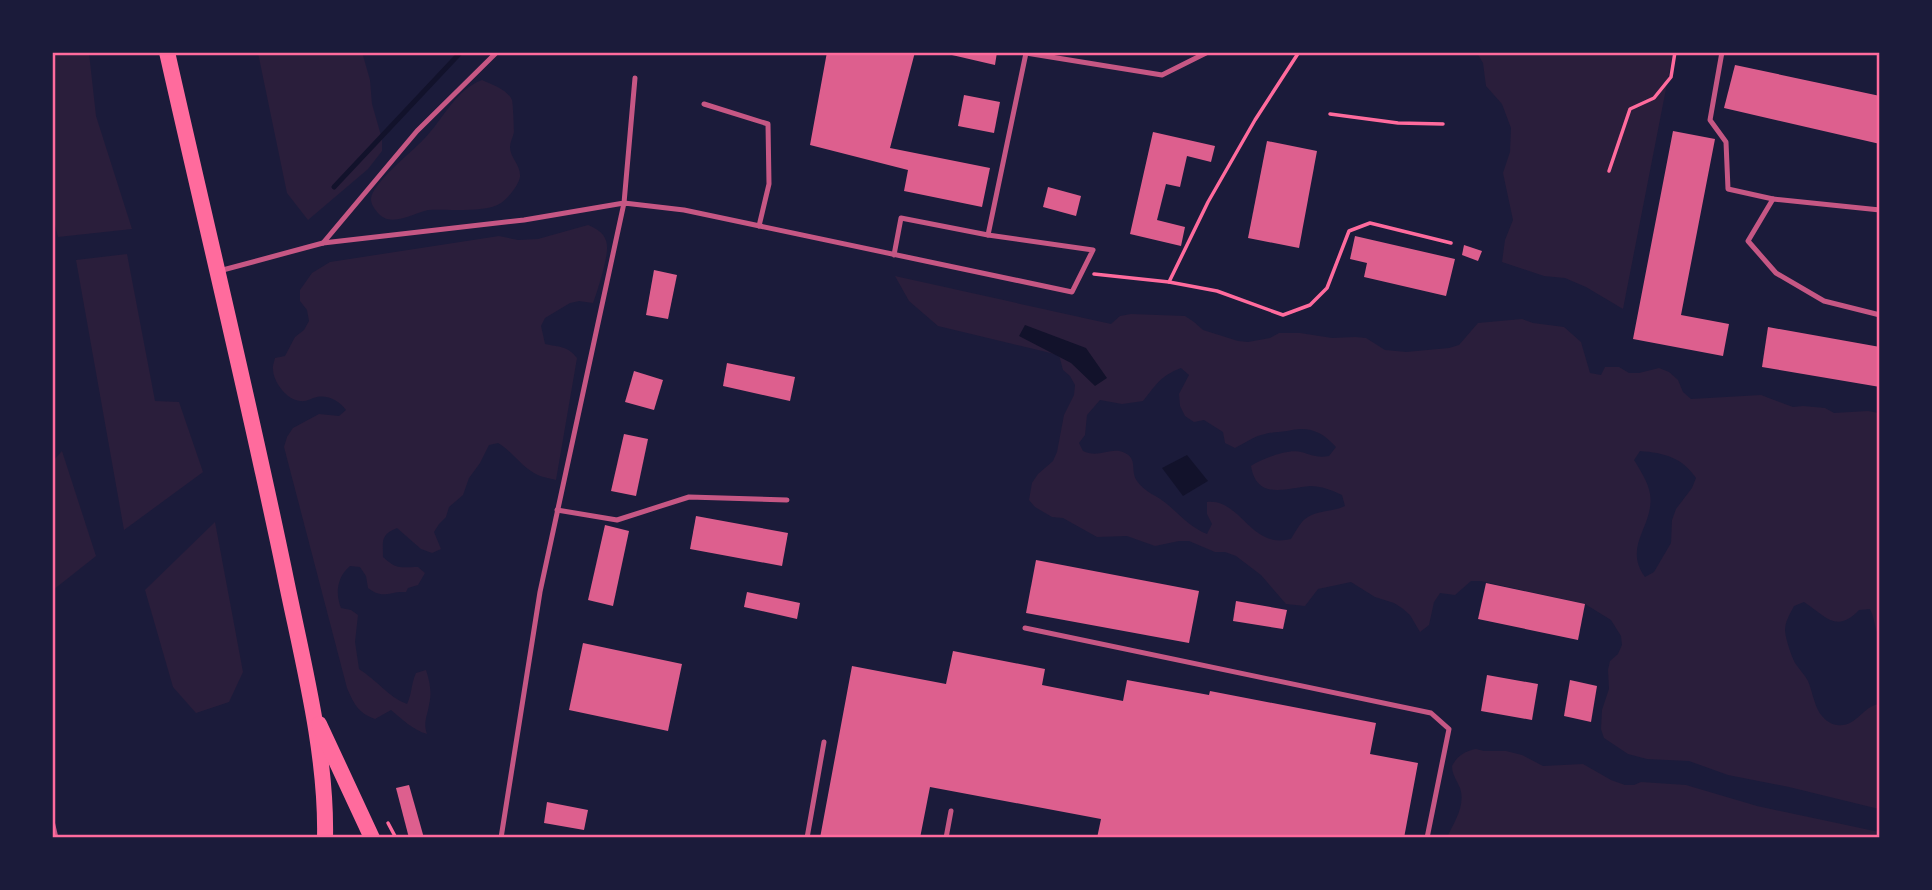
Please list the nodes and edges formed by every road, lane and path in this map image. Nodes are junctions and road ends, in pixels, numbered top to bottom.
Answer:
1 (167, 52) edge
2 (497, 52) edge
3 (1208, 52) edge
4 (1299, 52) edge
5 (1675, 52) edge
6 (1722, 52) edge
7 (1026, 53) edge
8 (635, 78) dead end
9 (704, 104) dead end
10 (1330, 114) dead end
11 (1443, 124) dead end
12 (1609, 171) dead end
13 (1773, 199) junction
14 (624, 203) junction
15 (1880, 210) edge
16 (759, 226) junction
17 (988, 235) junction
18 (323, 243) junction
19 (1451, 243) dead end
20 (894, 255) junction
21 (216, 272) junction
22 (1082, 272) junction
23 (1169, 282) junction
24 (1880, 315) edge
25 (787, 500) dead end
26 (557, 510) junction
27 (1026, 628) dead end
28 (312, 710) junction
29 (824, 741) dead end
30 (951, 811) dead end
31 (52, 821) edge
32 (388, 823) dead end
33 (57, 838) edge
34 (325, 838) edge
35 (372, 838) edge
36 (396, 838) edge
37 (501, 838) edge
38 (807, 838) edge
39 (946, 838) edge
40 (1427, 838) edge

1 - 21 main road
2 - 18 lane
3 - 7 lane
4 - 23 path
5 - 12 path
6 - 13 lane
7 - 17 lane
8 - 14 lane
9 - 16 lane
10 - 11 path
13 - 15 lane
13 - 24 lane
14 - 16 lane
14 - 18 lane
14 - 26 lane
16 - 20 lane
17 - 20 lane
17 - 22 lane
18 - 21 lane
19 - 23 path
20 - 22 lane
21 - 28 main road
22 - 23 path
25 - 26 lane
26 - 37 lane
27 - 40 lane
28 - 34 main road
28 - 35 main road
29 - 38 lane
30 - 39 lane
31 - 33 lane
32 - 36 path

